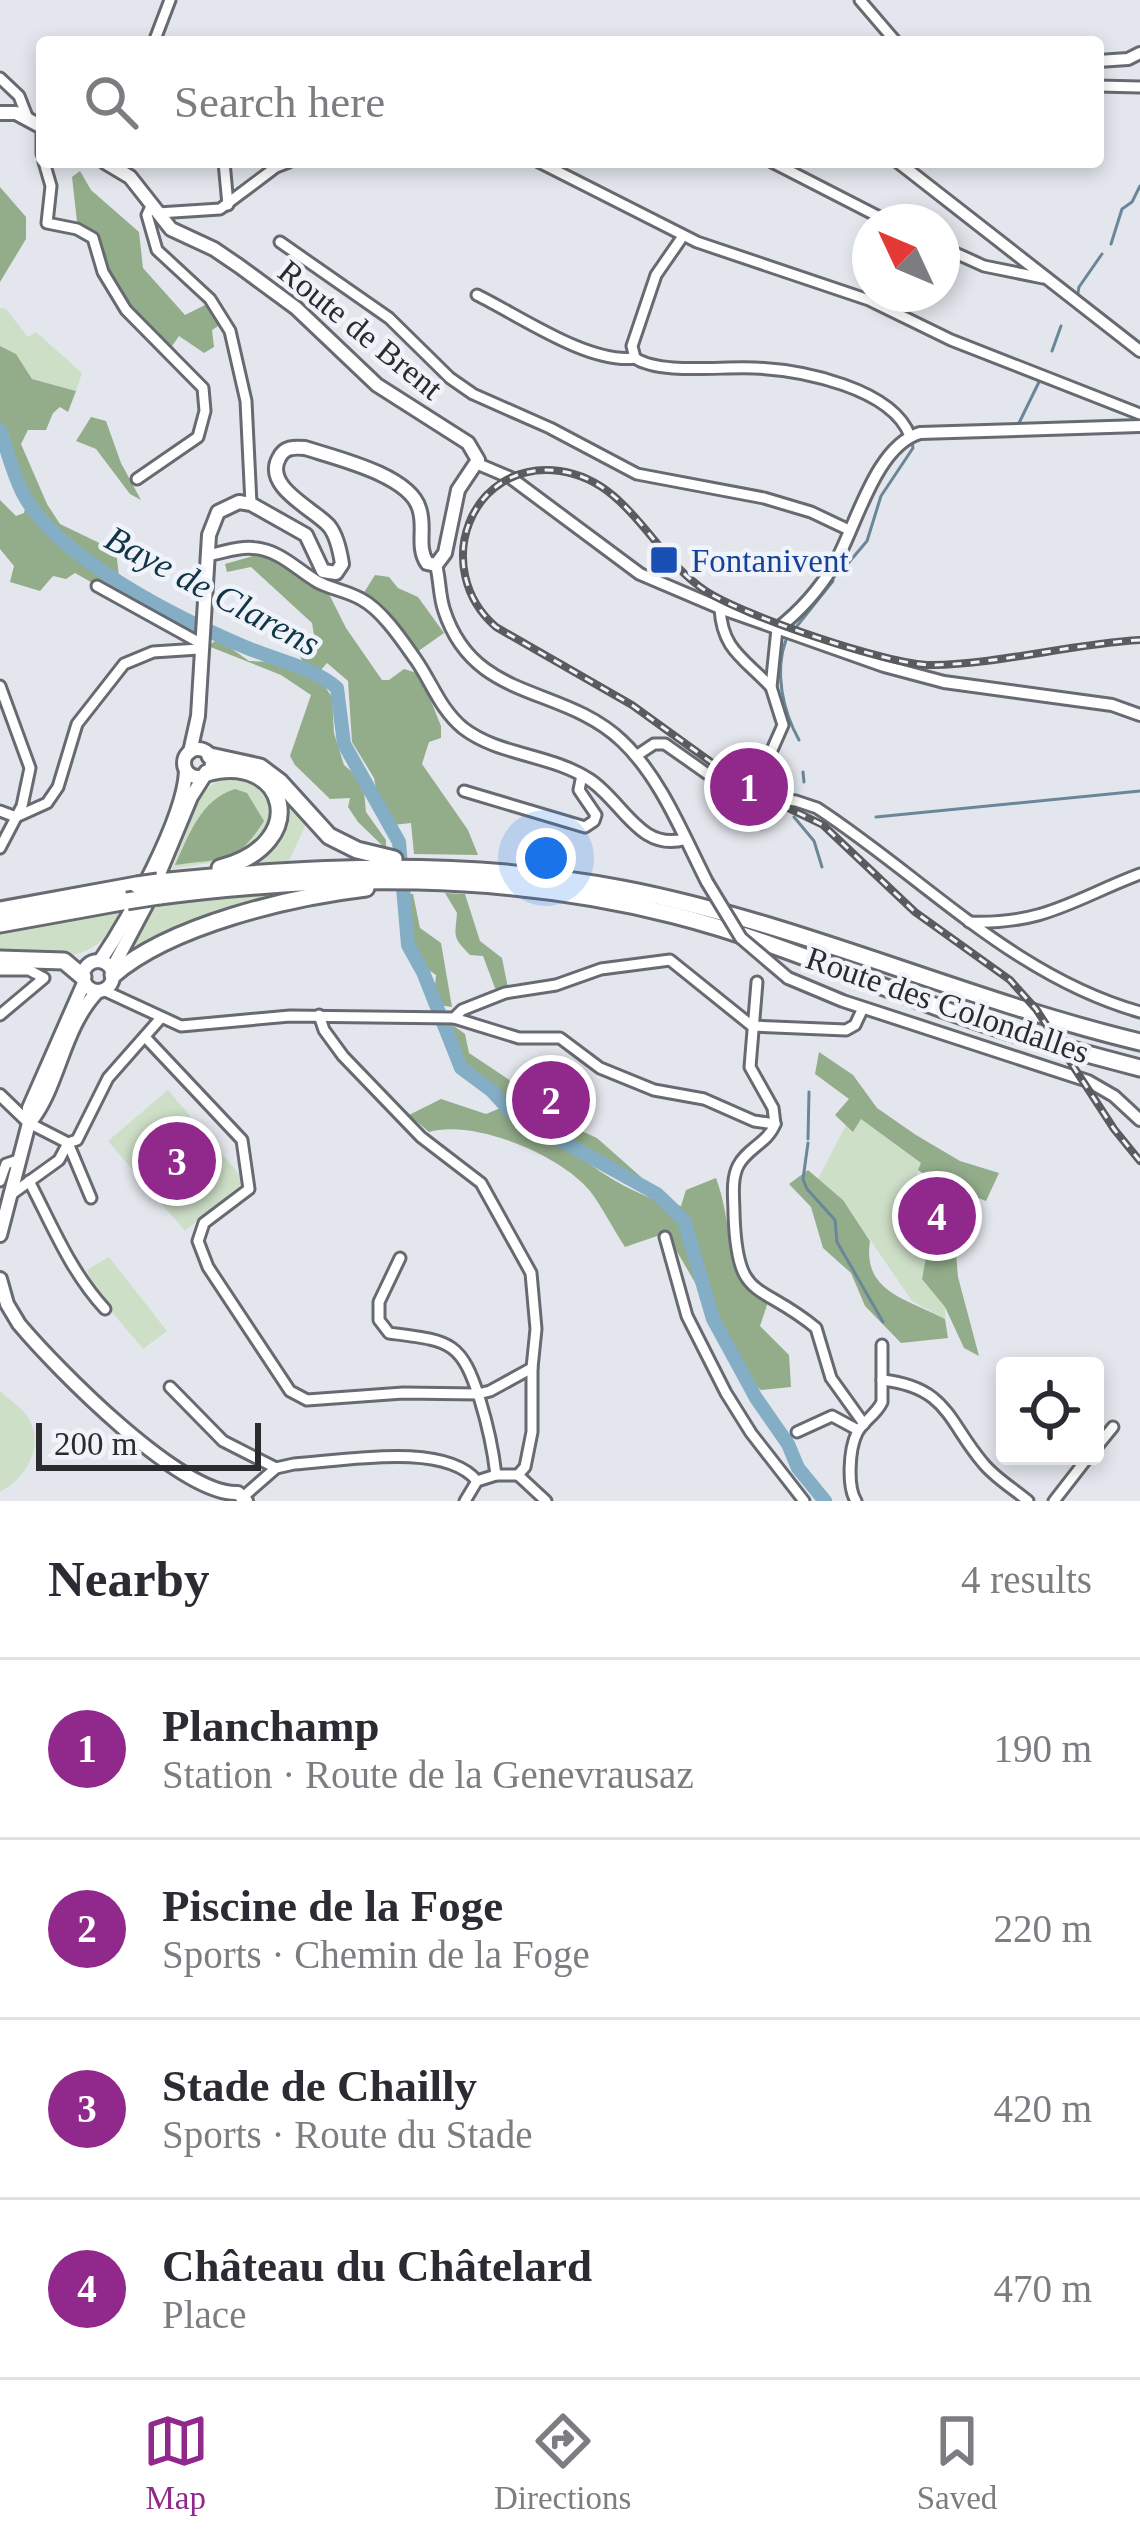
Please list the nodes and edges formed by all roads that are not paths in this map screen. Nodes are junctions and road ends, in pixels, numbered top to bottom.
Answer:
1 (170, 0) edge
2 (860, 0) edge
3 (156, 36) edge
4 (891, 36) edge
5 (1140, 53) edge
6 (1104, 61) edge
7 (0, 78) edge
8 (1104, 86) edge
9 (1140, 87) edge
10 (0, 112) edge
11 (28, 119) junction
12 (36, 125) edge
13 (46, 168) edge
14 (115, 168) edge
15 (225, 168) edge
16 (275, 168) edge
17 (551, 168) edge
18 (784, 168) edge
19 (906, 168) edge
20 (854, 204) edge
21 (228, 206) junction
22 (154, 208) junction
23 (683, 236) junction
24 (280, 242) dead end
25 (960, 254) edge
26 (1043, 278) junction
27 (477, 295) dead end
28 (1140, 351) edge
29 (635, 358) junction
30 (1140, 414) edge
31 (1140, 426) edge
32 (910, 436) junction
33 (478, 464) junction
34 (137, 479) dead end
35 (251, 505) junction
36 (850, 530) junction
37 (208, 555) junction
38 (436, 565) junction
39 (97, 586) dead end
40 (720, 608) junction
41 (778, 629) junction
42 (200, 642) junction
43 (0, 686) edge
44 (771, 687) junction
45 (1140, 715) edge
46 (198, 716) junction
47 (190, 752) junction
48 (637, 756) junction
49 (207, 764) junction
50 (186, 771) junction
51 (582, 775) junction
52 (464, 791) dead end
53 (760, 798) junction
54 (0, 812) edge
55 (16, 818) junction
56 (761, 823) dead end
57 (685, 838) junction
58 (0, 848) edge
59 (443, 874) junction
60 (1140, 874) edge
61 (480, 876) junction
62 (162, 885) junction
63 (0, 910) edge
64 (969, 922) junction
65 (0, 924) edge
66 (0, 959) edge
67 (0, 970) edge
68 (106, 978) junction
69 (84, 980) junction
70 (757, 982) dead end
71 (863, 1008) junction
72 (1140, 1012) edge
73 (0, 1016) edge
74 (320, 1016) junction
75 (451, 1018) junction
76 (160, 1019) junction
77 (752, 1026) junction
78 (145, 1037) junction
79 (1140, 1042) edge
80 (1140, 1068) edge
81 (0, 1095) edge
82 (1140, 1120) edge
83 (29, 1123) junction
84 (776, 1124) junction
85 (68, 1143) junction
86 (19, 1160) junction
87 (0, 1180) edge
88 (28, 1180) junction
89 (9, 1196) junction
90 (91, 1198) dead end
91 (0, 1235) edge
92 (665, 1237) dead end
93 (400, 1258) dead end
94 (0, 1279) edge
95 (105, 1309) dead end
96 (882, 1345) dead end
97 (532, 1367) junction
98 (882, 1380) junction
99 (170, 1387) dead end
100 (478, 1394) junction
101 (861, 1427) junction
102 (1113, 1427) dead end
103 (797, 1432) dead end
104 (1104, 1438) edge
105 (1082, 1465) edge
106 (276, 1468) junction
107 (496, 1475) junction
108 (518, 1475) junction
109 (477, 1481) junction
110 (230, 1499) edge
111 (465, 1501) edge
112 (545, 1501) edge
113 (804, 1501) edge
114 (856, 1501) edge
115 (1028, 1501) edge
116 (1054, 1501) edge

1 - 3 street
2 - 4 street
5 - 6 street
7 - 11 street
8 - 9 street
10 - 11 main road
11 - 12 main road
13 - 34 street
14 - 22 main road, Route de Brent
15 - 21 street
16 - 21 street
17 - 23 street
18 - 20 street
19 - 26 street
21 - 22 street
22 - 33 main road, Route de Brent
22 - 35 street
23 - 29 street
23 - 30 street
24 - 36 street
25 - 26 street
26 - 28 street
27 - 29 street
29 - 32 street
31 - 32 street
32 - 36 street
33 - 38 main road
33 - 40 street
35 - 37 main road
35 - 38 main road
36 - 41 street
37 - 42 main road
37 - 51 street
38 - 48 street, Route des Colondalles
39 - 42 street
40 - 41 street
40 - 44 street
41 - 44 street
41 - 45 street
42 - 46 main road
42 - 55 street
43 - 55 street
44 - 53 street
46 - 47 main road
46 - 49 main road
47 - 49 main road
47 - 50 main road
48 - 53 street
48 - 57 street, Route des Colondalles
49 - 50 main road
49 - 59 highway
49 - 62 highway
49 - 68 main road
50 - 68 main road
51 - 52 street
51 - 57 street
53 - 56 street
53 - 64 street
54 - 55 street
55 - 58 street
57 - 71 street, Route des Colondalles, bridge
59 - 61 highway
59 - 62 highway
59 - 68 highway
60 - 64 street
61 - 79 highway
61 - 80 highway
62 - 63 highway, bridge
62 - 65 highway, bridge
64 - 72 street
66 - 69 highway
67 - 73 street
68 - 69 main road
68 - 69 main road
68 - 76 street
68 - 83 main road
69 - 83 main road
70 - 77 street
71 - 77 street
71 - 82 street, Route des Colondalles
74 - 75 street
74 - 76 street
74 - 97 street
75 - 77 street
75 - 84 street
76 - 78 street
77 - 84 street
78 - 85 street
78 - 100 street
81 - 83 street
83 - 85 street
83 - 86 main road
84 - 101 street
85 - 88 street
85 - 90 street
86 - 87 street
86 - 89 main road
88 - 89 street
88 - 95 street
89 - 91 main road
92 - 113 street
93 - 100 street
94 - 110 main road
96 - 98 street
97 - 100 street
97 - 108 street
98 - 101 street
98 - 115 street
99 - 106 street
100 - 107 street
101 - 103 street
101 - 114 street
102 - 104 street
105 - 116 street
106 - 109 street
106 - 110 street
107 - 108 street
107 - 109 street
108 - 112 street
109 - 111 street

